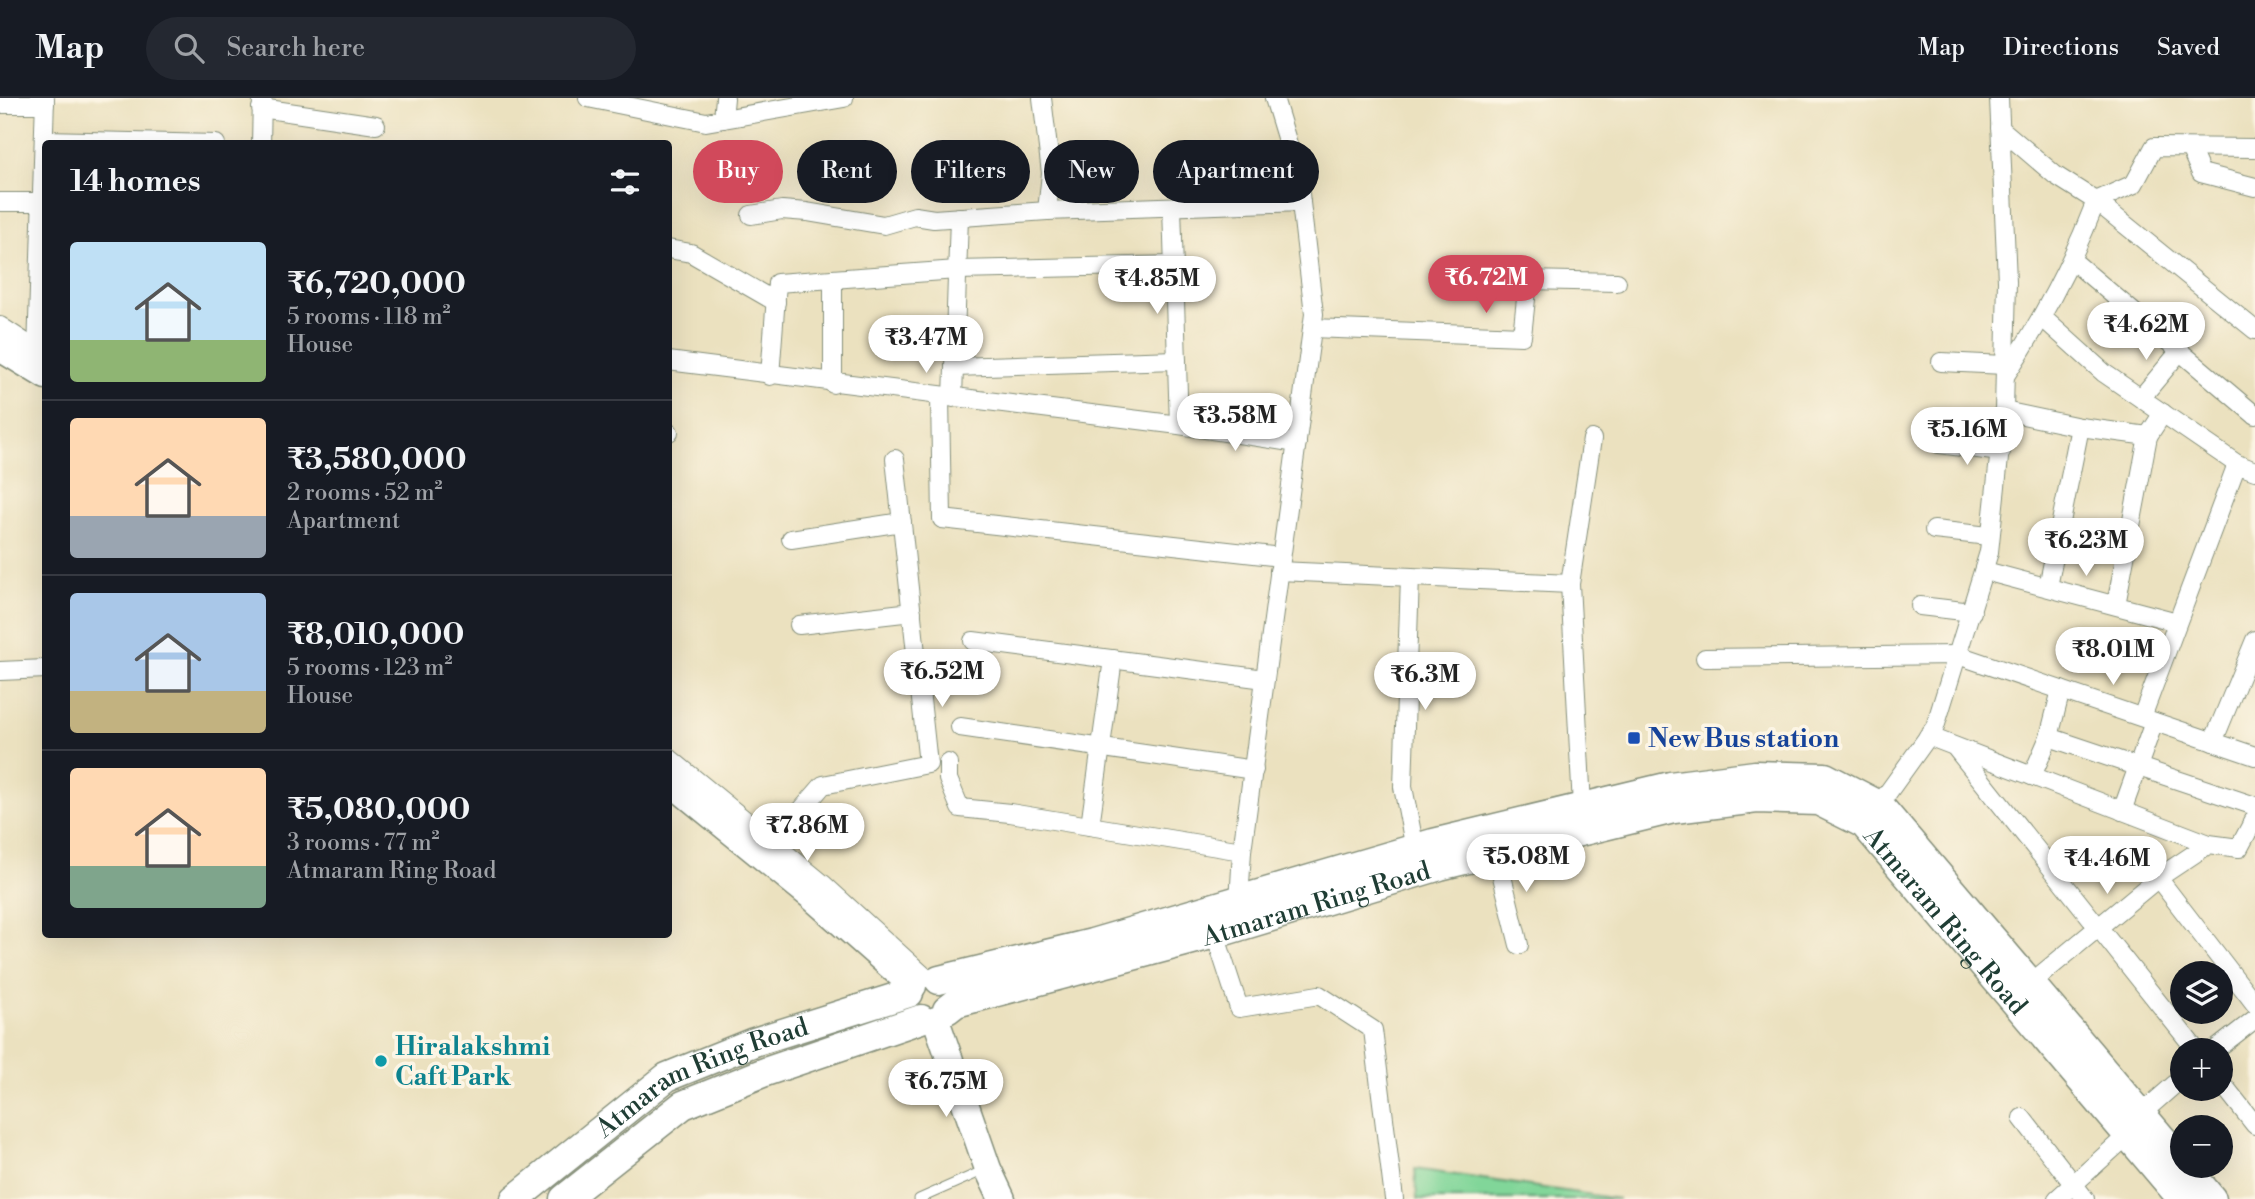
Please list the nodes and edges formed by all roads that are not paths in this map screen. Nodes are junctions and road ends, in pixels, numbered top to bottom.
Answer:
1 (592, 98) edge
2 (725, 98) edge
3 (844, 98) edge
4 (1042, 98) edge
5 (1274, 98) edge
6 (1998, 98) edge
7 (45, 101) edge
8 (262, 103) edge
9 (0, 104) edge
10 (723, 119) junction
11 (376, 125) dead end
12 (2000, 128) junction
13 (45, 140) edge
14 (261, 140) edge
15 (1287, 140) edge
16 (2190, 148) junction
17 (2255, 148) edge
18 (2255, 187) edge
19 (2096, 201) junction
20 (0, 202) edge
21 (42, 202) edge
22 (1275, 203) edge
23 (1301, 203) edge
24 (1172, 207) junction
25 (1046, 211) junction
26 (751, 215) dead end
27 (959, 217) junction
28 (672, 250) edge
29 (2073, 261) junction
30 (1174, 265) junction
31 (957, 270) junction
32 (834, 279) junction
33 (1617, 282) dead end
34 (776, 302) junction
35 (2043, 318) junction
36 (0, 326) edge
37 (1312, 328) junction
38 (2255, 330) edge
39 (0, 348) edge
40 (2180, 351) junction
41 (1177, 359) junction
42 (42, 360) edge
43 (42, 361) edge
44 (672, 362) edge
45 (1941, 362) dead end
46 (954, 367) junction
47 (2005, 371) junction
48 (770, 376) junction
49 (833, 384) junction
50 (946, 397) junction
51 (2141, 398) junction
52 (2004, 411) junction
53 (2163, 413) junction
54 (2255, 415) edge
55 (1179, 425) junction
56 (2080, 427) junction
57 (2148, 436) junction
58 (1592, 439) dead end
59 (1297, 443) junction
60 (1938, 444) dead end
61 (2001, 452) junction
62 (895, 459) dead end
63 (2237, 464) junction
64 (2255, 471) edge
65 (902, 522) junction
66 (1934, 530) dead end
67 (1989, 536) junction
68 (791, 539) dead end
69 (1280, 564) junction
70 (1985, 570) junction
71 (1410, 577) junction
72 (1570, 584) junction
73 (2048, 587) junction
74 (2116, 605) junction
75 (1920, 607) dead end
76 (912, 612) junction
77 (1972, 612) junction
78 (2177, 622) junction
79 (799, 625) dead end
80 (2255, 640) edge
81 (973, 641) dead end
82 (1958, 655) junction
83 (1113, 659) junction
84 (1705, 659) dead end
85 (42, 670) edge
86 (0, 671) edge
87 (1265, 679) junction
88 (2061, 690) junction
89 (2148, 720) junction
90 (960, 727) dead end
91 (1928, 736) junction
92 (2049, 737) junction
93 (2213, 742) junction
94 (1955, 747) junction
95 (1100, 748) junction
96 (2255, 756) edge
97 (672, 760) edge
98 (948, 763) dead end
99 (2140, 767) junction
100 (1254, 770) junction
101 (2032, 776) junction
102 (672, 783) edge
103 (1879, 805) junction
104 (1582, 806) junction
105 (2255, 806) edge
106 (2122, 811) junction
107 (2255, 818) edge
108 (1090, 826) junction
109 (773, 843) junction
110 (2209, 844) junction
111 (1415, 849) junction
112 (1242, 851) junction
113 (1496, 852) junction
114 (2158, 878) junction
115 (1239, 902) junction
116 (2099, 927) junction
117 (1215, 934) junction
118 (1519, 945) dead end
119 (2031, 983) junction
120 (922, 984) junction
121 (2255, 1004) edge
122 (935, 1016) junction
123 (2255, 1019) edge
124 (2187, 1038) edge
125 (2230, 1038) edge
126 (2170, 1090) edge
127 (2233, 1097) edge
128 (2022, 1118) dead end
129 (2136, 1124) junction
130 (2255, 1125) edge
131 (2170, 1152) edge
132 (988, 1169) junction
133 (2195, 1178) edge
134 (2074, 1184) junction
135 (515, 1199) edge
136 (564, 1199) edge
137 (919, 1199) edge
138 (1002, 1199) edge
139 (1394, 1199) edge
140 (2057, 1199) edge
141 (2085, 1199) edge
142 (2182, 1199) edge
143 (2212, 1199) edge

1 - 10 street
2 - 10 street
3 - 10 street
4 - 25 street
5 - 15 street
6 - 12 street
7 - 9 street
7 - 13 street
8 - 11 street
8 - 14 street
12 - 19 street
12 - 47 street
16 - 17 street
16 - 18 street
16 - 19 street
19 - 29 street
19 - 38 street
20 - 21 street
22 - 24 street
23 - 37 street
24 - 25 street
24 - 30 street
25 - 27 street
26 - 27 street
27 - 31 street
28 - 34 street
29 - 35 street
29 - 40 street
30 - 31 street
30 - 41 street
31 - 32 street
31 - 46 street
32 - 34 street
32 - 49 street
33 - 37 street
34 - 48 street
35 - 47 street
35 - 51 street
36 - 42 street
37 - 59 street
39 - 43 main road
40 - 51 street
40 - 54 street
41 - 46 street
41 - 55 street
44 - 48 street
45 - 47 street
46 - 50 street
47 - 52 street
48 - 49 street
49 - 50 street
50 - 55 street
50 - 69 street
51 - 53 street
52 - 56 street
52 - 61 street
53 - 57 street
53 - 63 street
55 - 59 street
56 - 57 street
56 - 73 street
57 - 74 street
58 - 72 street
59 - 69 street
60 - 61 street
61 - 67 street
62 - 65 street
63 - 64 street
63 - 78 street
65 - 68 street
65 - 76 street
66 - 67 street
67 - 70 street
69 - 71 street
69 - 87 street
70 - 73 street
70 - 77 street
71 - 72 street
71 - 111 street
72 - 104 street
73 - 74 street
74 - 78 street
75 - 77 street
76 - 79 street
76 - 109 street
77 - 82 street
78 - 89 street
80 - 93 street
81 - 83 street
82 - 84 street
82 - 88 street
82 - 91 street
83 - 87 street
83 - 95 street
85 - 86 street
87 - 100 street
88 - 89 street
88 - 92 street
89 - 93 street
89 - 99 street
90 - 95 street
91 - 94 street
91 - 103 street
92 - 99 street
92 - 101 street
93 - 96 street
94 - 101 street
94 - 116 street
95 - 100 street
95 - 108 street
97 - 109 street
98 - 108 street
99 - 105 street
99 - 106 street
100 - 112 street
101 - 106 street
102 - 120 main road
103 - 104 main road, Atmaram Ring Road
103 - 119 main road, Atmaram Ring Road
104 - 111 main road, Atmaram Ring Road
106 - 110 street
107 - 110 street
108 - 112 street
109 - 120 street
110 - 114 street
111 - 115 main road, Atmaram Ring Road
112 - 115 street
113 - 117 main road, Atmaram Ring Road
113 - 118 street
113 - 129 main road, Atmaram Ring Road
114 - 116 street
114 - 121 street
115 - 120 main road, Atmaram Ring Road
116 - 119 street
116 - 124 street
117 - 122 main road, Atmaram Ring Road
117 - 139 street
119 - 129 main road, Atmaram Ring Road
120 - 122 main road
120 - 122 main road
120 - 135 main road, Atmaram Ring Road
122 - 132 main road
122 - 136 main road, Atmaram Ring Road
123 - 125 street
126 - 129 street
127 - 130 street
128 - 134 street
129 - 131 main road, Atmaram Ring Road
129 - 134 street
129 - 142 main road, Atmaram Ring Road
132 - 137 lane
132 - 138 main road
133 - 143 main road, Atmaram Ring Road
134 - 140 street
134 - 141 street

